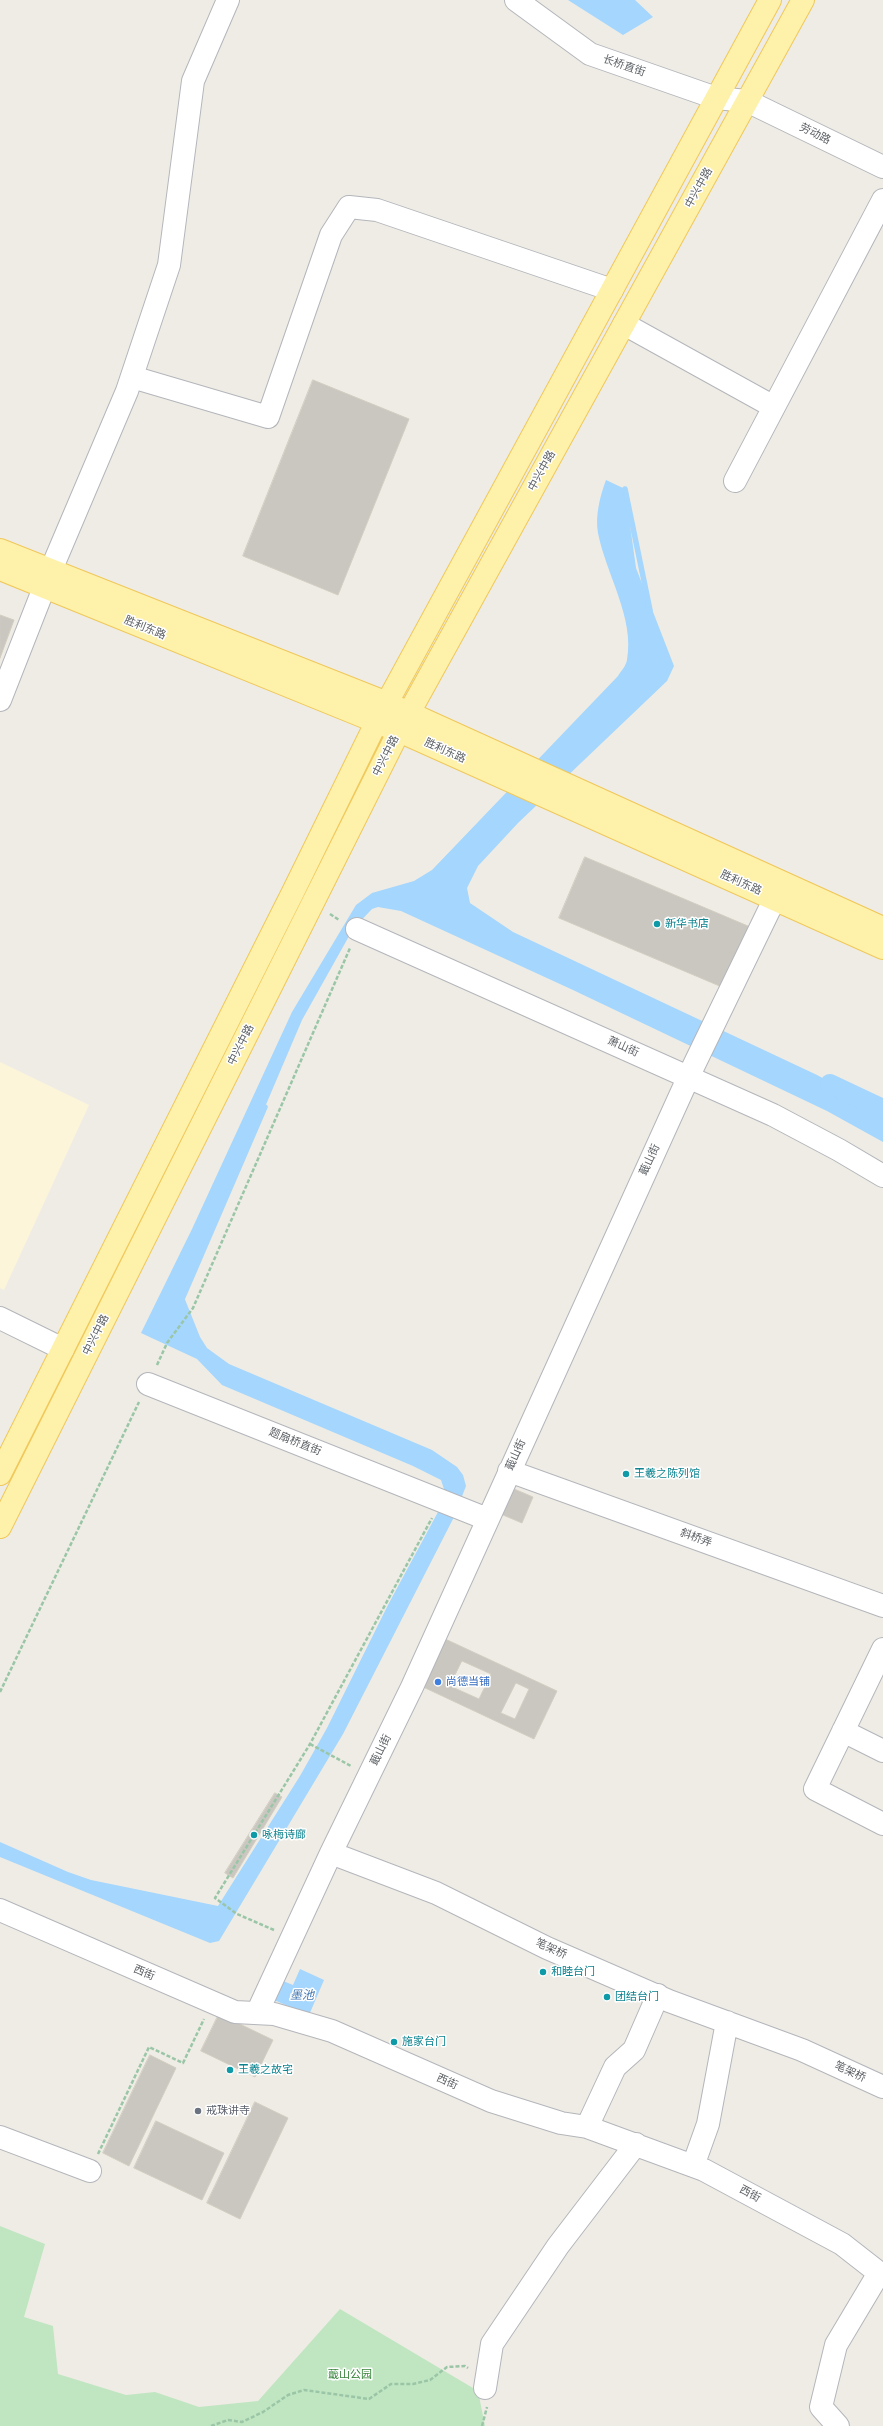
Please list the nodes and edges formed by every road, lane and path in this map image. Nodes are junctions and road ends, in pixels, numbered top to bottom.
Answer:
1 (228, 0) edge
2 (516, 0) edge
3 (770, 0) edge
4 (803, 0) edge
5 (716, 98) junction
6 (747, 101) junction
7 (883, 167) edge
8 (883, 200) edge
9 (612, 290) junction
10 (624, 324) junction
11 (132, 377) junction
12 (774, 407) junction
13 (736, 481) dead end
14 (0, 550) edge
15 (0, 569) edge
16 (48, 579) junction
17 (0, 700) edge
18 (382, 712) junction
19 (404, 722) junction
20 (775, 898) junction
21 (883, 928) edge
22 (357, 929) joint
23 (883, 948) edge
24 (692, 1070) junction
25 (883, 1176) edge
26 (0, 1318) edge
27 (63, 1349) junction
28 (148, 1384) junction
29 (509, 1471) junction
30 (0, 1474) edge
31 (433, 1497) junction
32 (487, 1519) junction
33 (0, 1527) edge
34 (883, 1606) edge
35 (883, 1649) edge
36 (877, 1677) edge
37 (0, 1692) edge
38 (843, 1731) junction
39 (310, 1744) junction
40 (883, 1751) edge
41 (334, 1757) dead end
42 (883, 1824) edge
43 (331, 1853) junction
44 (0, 1910) edge
45 (292, 1938) junction
46 (658, 1995) junction
47 (212, 2002) junction
48 (257, 2013) junction
49 (727, 2022) junction
50 (883, 2087) edge
51 (586, 2127) junction
52 (0, 2137) edge
53 (636, 2144) junction
54 (693, 2166) junction
55 (90, 2171) joint
56 (881, 2275) edge
57 (485, 2388) junction
58 (211, 2426) edge
59 (482, 2426) edge
60 (838, 2426) edge

1 - 11 street
2 - 5 street, 长桥直街
3 - 5 main road, 中兴中路
4 - 6 main road, 中兴中路
5 - 6 street, 长桥直街
5 - 9 main road, 中兴中路
6 - 7 street, 劳动路
6 - 10 main road, 中兴中路
8 - 12 street
9 - 11 street
9 - 18 main road, 中兴中路
10 - 12 street
10 - 19 main road, 中兴中路
11 - 16 street
12 - 13 street
14 - 16 main road, 胜利东路
15 - 16 main road, 胜利东路
16 - 17 street
16 - 18 main road, 胜利东路
18 - 19 main road, 胜利东路
18 - 27 main road, 中兴中路
19 - 20 main road, 胜利东路
19 - 21 main road, 胜利东路
19 - 33 main road, 中兴中路
20 - 23 main road, 胜利东路
20 - 24 street, 蕺山街
22 - 24 street, 萧山街
22 - 28 path
24 - 25 street, 萧山街
24 - 29 street, 蕺山街
26 - 27 street
27 - 30 main road, 中兴中路
28 - 31 street, 题扇桥直街
28 - 37 path
29 - 32 street, 蕺山街
29 - 34 street, 斜桥弄
31 - 32 street, 题扇桥直街
31 - 39 path
32 - 43 street, 蕺山街
35 - 36 street
36 - 38 street
38 - 40 street
38 - 42 street
39 - 41 path
39 - 45 path
43 - 45 street, 蕺山街
43 - 46 street, 笔架桥
44 - 47 street, 西街
45 - 48 street, 蕺山街
46 - 49 street, 笔架桥
46 - 51 street
47 - 48 street, 西街
47 - 55 path
48 - 51 street, 西街
49 - 50 street, 笔架桥
49 - 54 street
51 - 53 street, 西街
52 - 55 street
53 - 54 street, 西街
53 - 57 street
54 - 56 street, 西街
56 - 60 street
57 - 58 path
57 - 59 path

